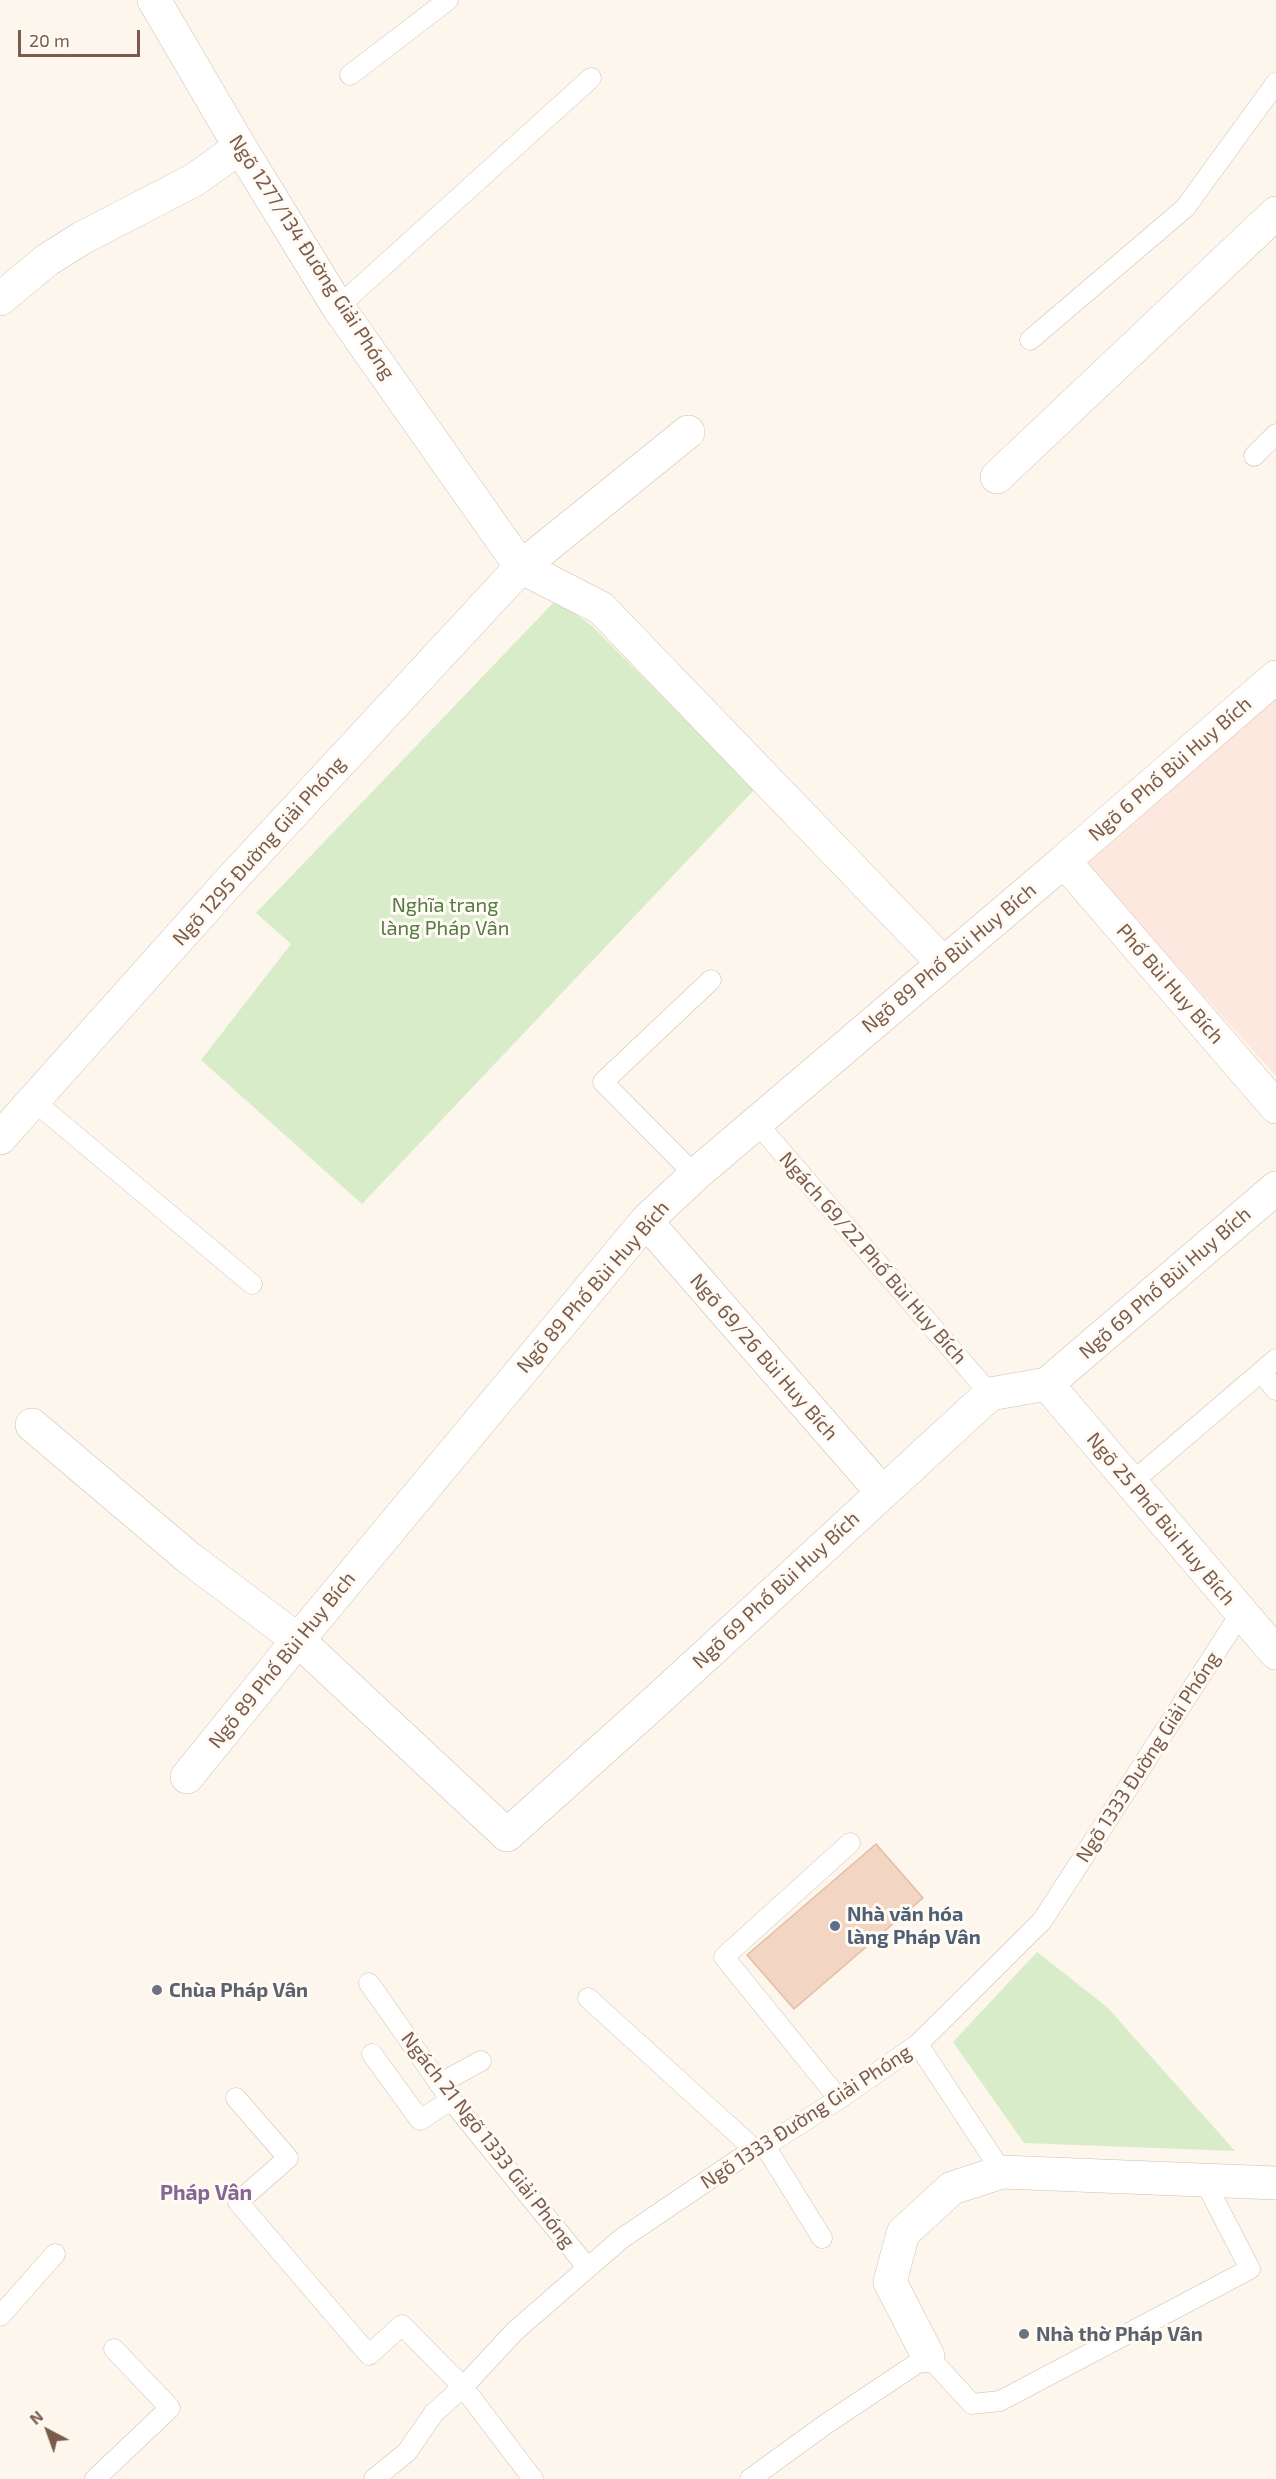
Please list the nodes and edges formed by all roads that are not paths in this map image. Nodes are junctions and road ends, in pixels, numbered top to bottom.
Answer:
1 (154, 0) edge
2 (448, 0) edge
3 (351, 75) dead end
4 (591, 78) dead end
5 (1276, 83) edge
6 (240, 147) junction
7 (1276, 213) edge
8 (0, 299) edge
9 (338, 307) junction
10 (1030, 340) dead end
11 (688, 432) dead end
12 (1276, 434) edge
13 (1254, 456) dead end
14 (997, 477) dead end
15 (522, 567) junction
16 (1276, 677) edge
17 (1064, 861) junction
18 (943, 963) junction
19 (711, 980) dead end
20 (1271, 1091) edge
21 (34, 1101) junction
22 (756, 1123) junction
23 (0, 1138) edge
24 (695, 1176) junction
25 (1276, 1188) edge
26 (645, 1221) junction
27 (252, 1284) dead end
28 (1276, 1359) edge
29 (1261, 1372) junction
30 (1047, 1384) junction
31 (1276, 1390) edge
32 (990, 1394) junction
33 (32, 1425) dead end
34 (1131, 1483) junction
35 (882, 1492) junction
36 (1263, 1631) edge
37 (298, 1640) junction
38 (188, 1778) dead end
39 (850, 1843) dead end
40 (369, 1983) dead end
41 (588, 1998) dead end
42 (918, 2044) junction
43 (372, 2054) dead end
44 (481, 2061) dead end
45 (439, 2084) junction
46 (236, 2098) dead end
47 (839, 2099) junction
48 (451, 2100) junction
49 (760, 2147) junction
50 (1002, 2172) junction
51 (1204, 2180) junction
52 (1275, 2184) edge
53 (822, 2238) dead end
54 (55, 2254) dead end
55 (587, 2267) junction
56 (0, 2316) edge
57 (114, 2349) dead end
58 (928, 2356) junction
59 (463, 2387) junction
60 (95, 2479) edge
61 (374, 2479) edge
62 (533, 2479) edge
63 (750, 2479) edge

1 - 6 street, Ngõ 1277/134 Đường Giải Phóng
2 - 3 lane
4 - 9 lane
5 - 10 lane
6 - 8 street
6 - 9 street, Ngõ 1277/134 Đường Giải Phóng
7 - 14 street
9 - 15 street, Ngõ 1277/134 Đường Giải Phóng
11 - 15 street, Ngõ 1295 Đường Giải Phóng
12 - 13 lane
15 - 18 street
15 - 21 street, Ngõ 1295 Đường Giải Phóng
16 - 17 street, Ngõ 6 Phố Bùi Huy Bích
17 - 18 street, Ngõ 89 Phố Bùi Huy Bích
17 - 20 street, Phố Bùi Huy Bích
18 - 22 street, Ngõ 89 Phố Bùi Huy Bích
19 - 24 lane
21 - 23 street, Ngõ 1295 Đường Giải Phóng
21 - 27 lane
22 - 24 street, Ngõ 89 Phố Bùi Huy Bích
22 - 32 lane, Ngách 69/22 Phố Bùi Huy Bích
24 - 26 street, Ngõ 89 Phố Bùi Huy Bích
25 - 30 street, Ngõ 69 Phố Bùi Huy Bích
26 - 35 street, Ngõ 69/26 Bùi Huy Bích
26 - 37 street, Ngõ 89 Phố Bùi Huy Bích
28 - 29 lane
29 - 31 lane
29 - 34 lane
30 - 32 street
30 - 34 street, Ngõ 25 Phố Bùi Huy Bích
32 - 35 street, Ngõ 69 Phố Bùi Huy Bích
33 - 37 street
34 - 36 street, Ngõ 25 Phố Bùi Huy Bích
35 - 37 street, Ngõ 69 Phố Bùi Huy Bích
36 - 42 lane, Ngõ 1333 Đường Giải Phóng
37 - 38 street, Ngõ 89 Phố Bùi Huy Bích
39 - 47 lane
40 - 45 lane, Ngách 21 Ngõ 1333 Giải Phóng
41 - 49 lane
42 - 47 lane, Ngõ 1333 Đường Giải Phóng
42 - 50 lane
43 - 48 lane
44 - 45 lane
45 - 48 lane, Ngách 21 Ngõ 1333 Giải Phóng
46 - 59 lane
47 - 49 lane, Ngõ 1333 Đường Giải Phóng
48 - 55 lane, Ngách 21 Ngõ 1333 Giải Phóng
49 - 53 lane
49 - 55 lane, Ngõ 1333 Đường Giải Phóng
50 - 51 street
50 - 58 street
51 - 52 street
51 - 58 lane
54 - 56 lane
55 - 59 lane, Ngõ 1333 Đường Giải Phóng
57 - 60 lane
58 - 63 lane
59 - 61 lane, Ngõ 1333 Đường Giải Phóng
59 - 62 lane

